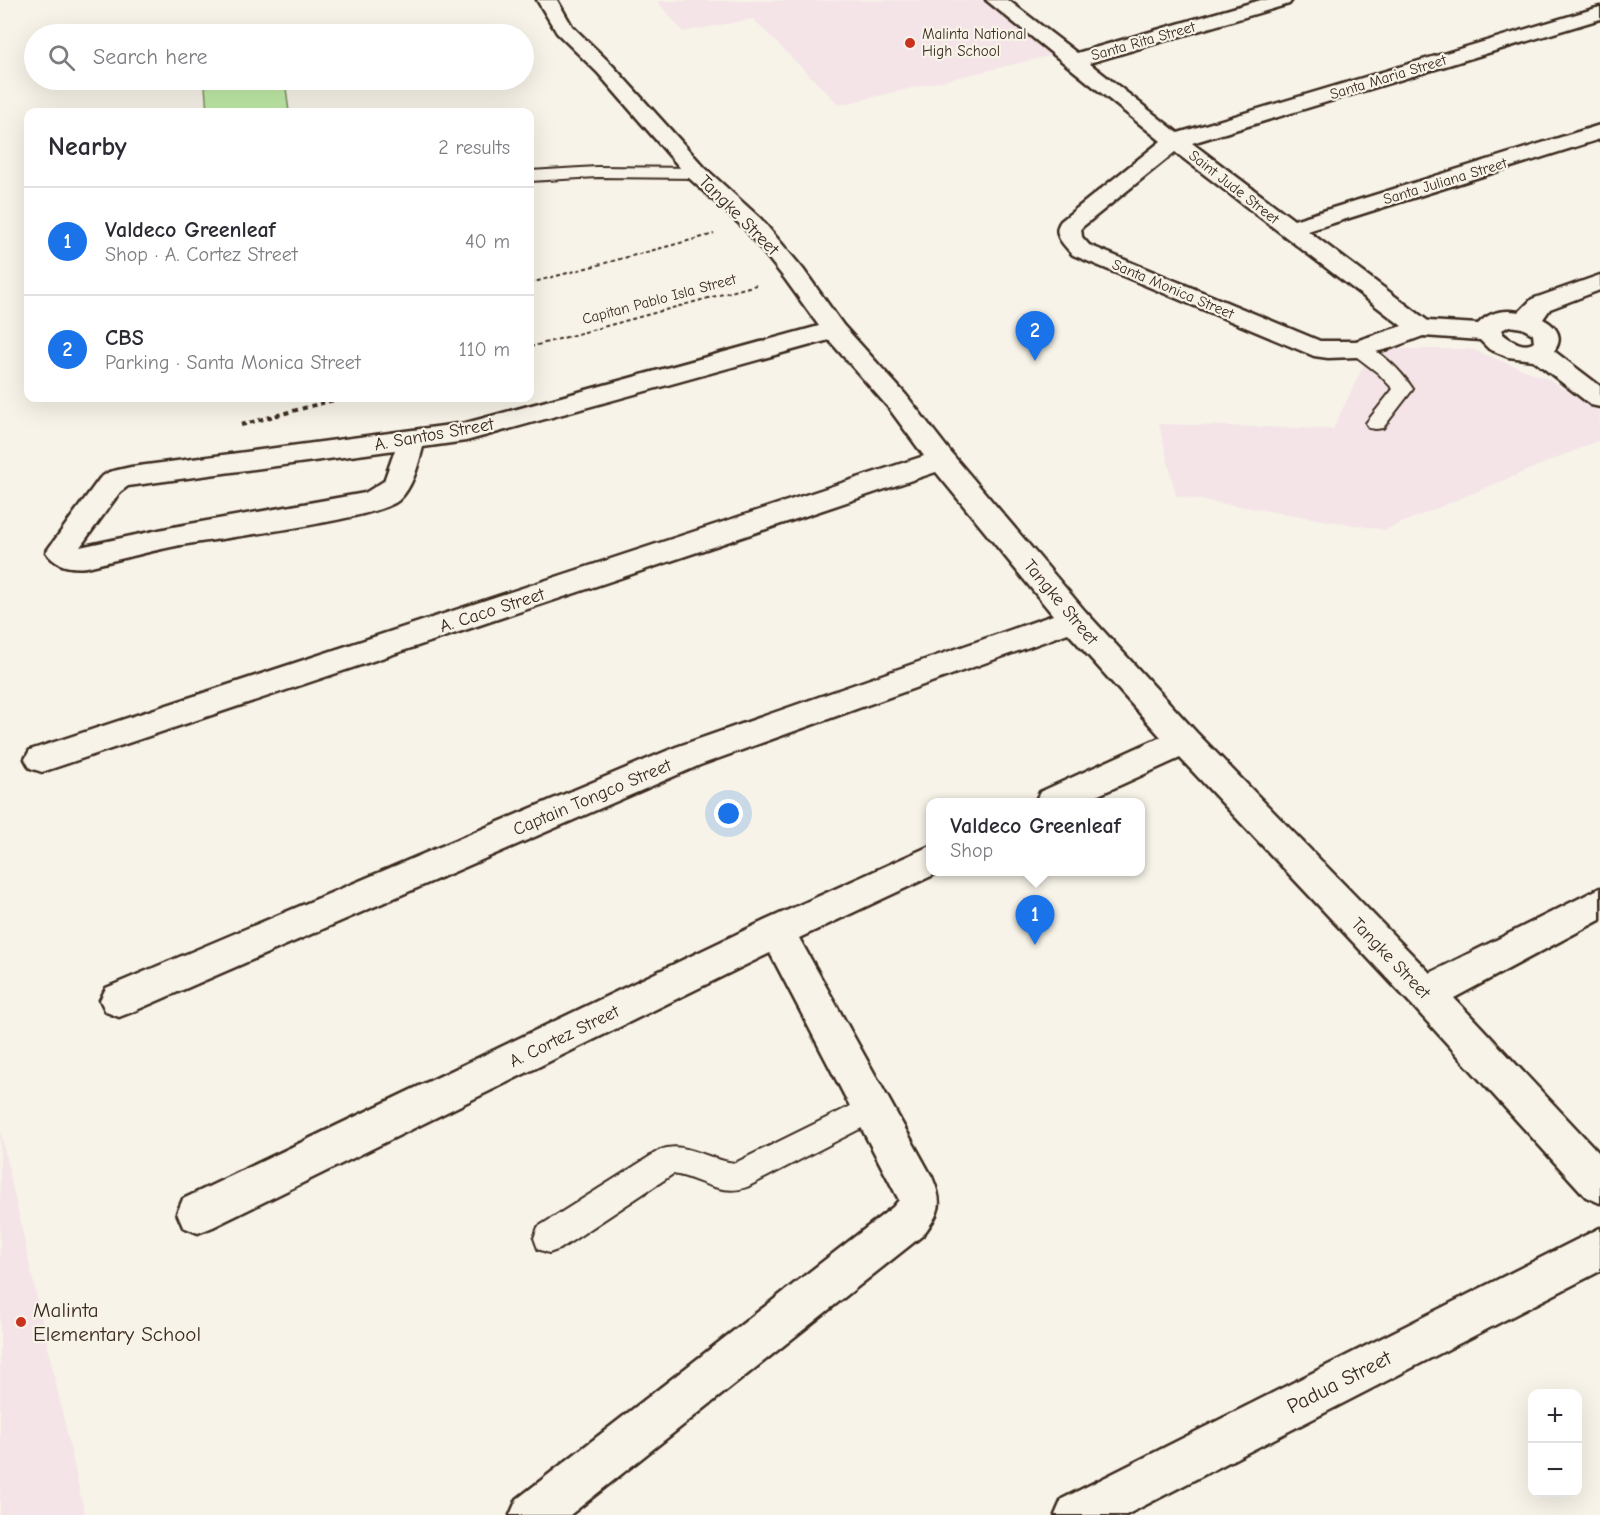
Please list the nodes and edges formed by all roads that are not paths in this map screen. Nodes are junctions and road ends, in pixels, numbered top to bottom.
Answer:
1 (547, 0) edge
2 (996, 0) edge
3 (1282, 0) edge
4 (1600, 13) edge
5 (1073, 61) junction
6 (1600, 132) edge
7 (1175, 141) junction
8 (697, 172) junction
9 (534, 176) edge
10 (1290, 229) junction
11 (1600, 282) edge
12 (1530, 321) junction
13 (1421, 328) junction
14 (834, 330) junction
15 (1489, 333) junction
16 (1360, 350) junction
17 (1538, 351) junction
18 (1600, 399) edge
19 (1376, 423) dead end
20 (412, 439) junction
21 (942, 460) junction
22 (1074, 619) junction
23 (1184, 741) junction
24 (42, 759) dead end
25 (1061, 798) edge
26 (926, 862) edge
27 (1600, 903) edge
28 (777, 932) junction
29 (1426, 994) junction
30 (119, 1000) dead end
31 (873, 1108) junction
32 (1600, 1183) edge
33 (198, 1214) dead end
34 (549, 1238) dead end
35 (1600, 1249) edge
36 (533, 1515) edge
37 (1078, 1515) edge

1 - 8 street, Tangke Street
2 - 5 street, Saint Jude Street
3 - 5 street, Santa Rita Street
4 - 7 street, Santa Maria Street
5 - 7 street, Saint Jude Street
6 - 10 street, Santa Juliana Street
7 - 10 street, Saint Jude Street
7 - 16 street, Santa Monica Street
8 - 9 lane
8 - 14 street, Tangke Street
10 - 13 street, Saint Jude Street
11 - 12 street
12 - 15 street
12 - 17 street
13 - 15 street
13 - 16 street, Santa Monica Street
14 - 20 street, A. Santos Street
14 - 21 street, Tangke Street
15 - 17 street
16 - 19 lane
17 - 18 street
20 - 20 street, A. Santos Street
21 - 22 street, Tangke Street
21 - 24 street, A. Caco Street
22 - 23 street, Tangke Street
22 - 30 street, Captain Tongco Street
23 - 25 street
23 - 29 street, Tangke Street
26 - 28 street, A. Cortez Street
27 - 29 street
28 - 31 street
28 - 33 street, A. Cortez Street
29 - 32 street, Tangke Street
31 - 34 lane
31 - 36 street
35 - 37 street, Padua Street

